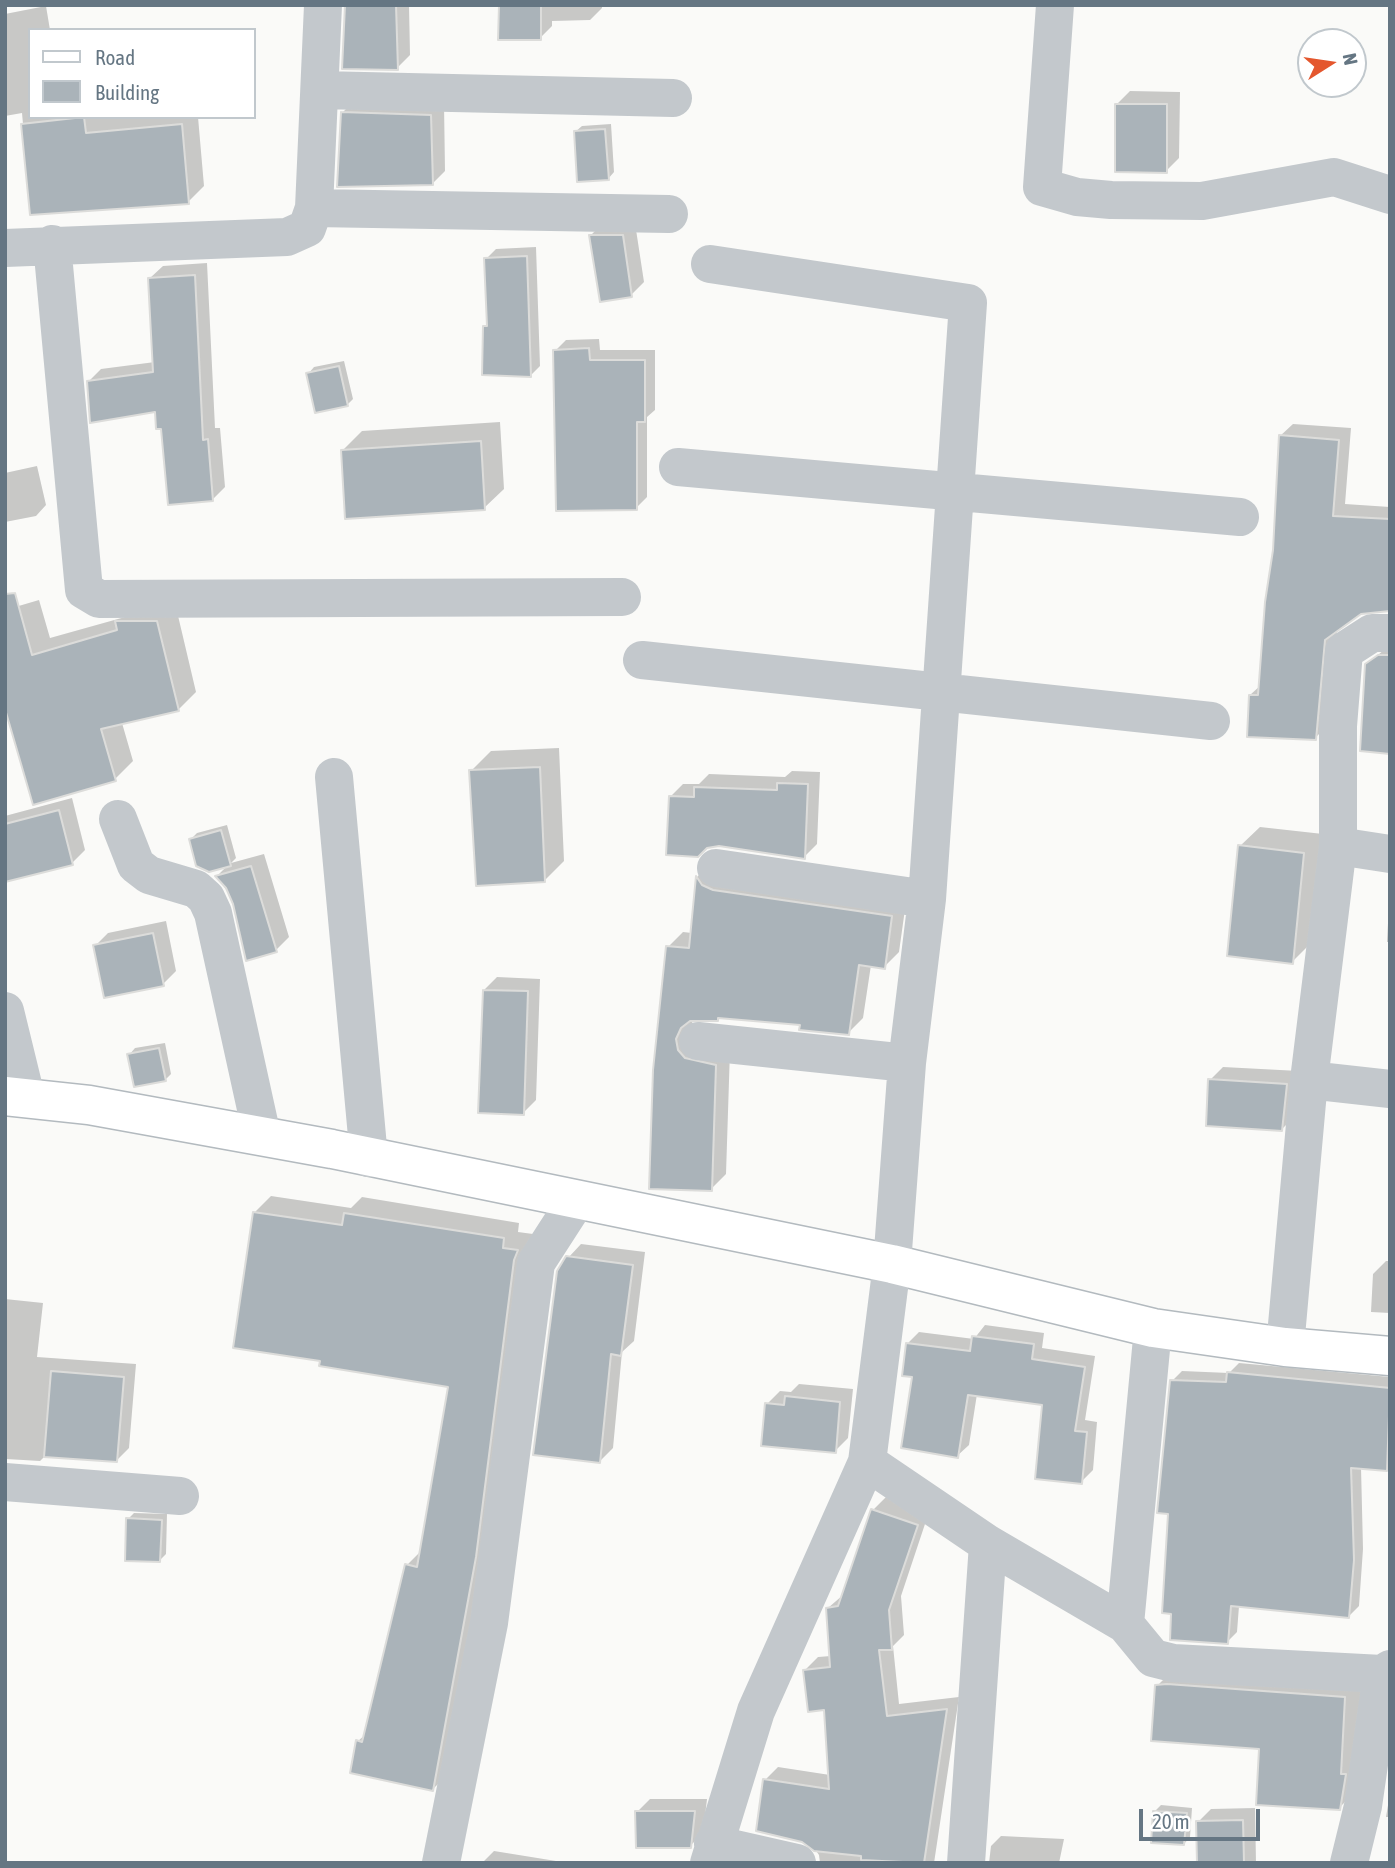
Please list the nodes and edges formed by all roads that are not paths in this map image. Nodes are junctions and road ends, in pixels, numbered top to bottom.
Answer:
1 (323, 5) edge
2 (1055, 5) edge
3 (320, 90) junction
4 (673, 98) dead end
5 (1390, 195) edge
6 (314, 208) junction
7 (669, 214) dead end
8 (52, 244) junction
9 (5, 248) edge
10 (710, 264) dead end
11 (678, 467) dead end
12 (955, 490) junction
13 (1240, 517) dead end
14 (622, 597) dead end
15 (1390, 633) edge
16 (642, 660) dead end
17 (940, 694) junction
18 (1211, 721) dead end
19 (334, 776) dead end
20 (118, 819) dead end
21 (1338, 846) junction
22 (1390, 853) edge
23 (716, 868) dead end
24 (927, 899) junction
25 (5, 1010) edge
26 (698, 1041) dead end
27 (908, 1063) junction
28 (1309, 1080) junction
29 (1390, 1089) edge
30 (16, 1096) edge
31 (262, 1136) junction
32 (369, 1158) junction
33 (576, 1201) junction
34 (892, 1264) junction
35 (1153, 1328) junction
36 (1285, 1347) junction
37 (1390, 1356) edge
38 (867, 1462) junction
39 (5, 1482) edge
40 (180, 1496) dead end
41 (988, 1544) junction
42 (1125, 1624) junction
43 (1386, 1672) edge
44 (711, 1853) edge
45 (441, 1863) edge
46 (797, 1863) edge
47 (966, 1863) edge
48 (1349, 1863) edge

1 - 3 street
2 - 5 street
3 - 4 street
3 - 6 street
6 - 7 street
6 - 8 street
8 - 9 street
8 - 14 street
10 - 12 street
11 - 12 street
12 - 13 street
12 - 17 street
15 - 21 street
16 - 17 street
17 - 18 street
17 - 24 street
19 - 32 street
20 - 31 street
21 - 22 street
21 - 28 street
23 - 24 street
24 - 27 street
25 - 30 street
26 - 27 street
27 - 34 street
28 - 29 street
28 - 36 street
30 - 31 main road
31 - 32 main road
32 - 33 main road
33 - 34 main road
33 - 45 street
34 - 35 main road
34 - 38 street
35 - 36 main road
35 - 42 street
36 - 37 main road
38 - 41 street
38 - 44 street
39 - 40 street
41 - 42 street
41 - 47 street
42 - 43 street
43 - 48 street
44 - 46 street

